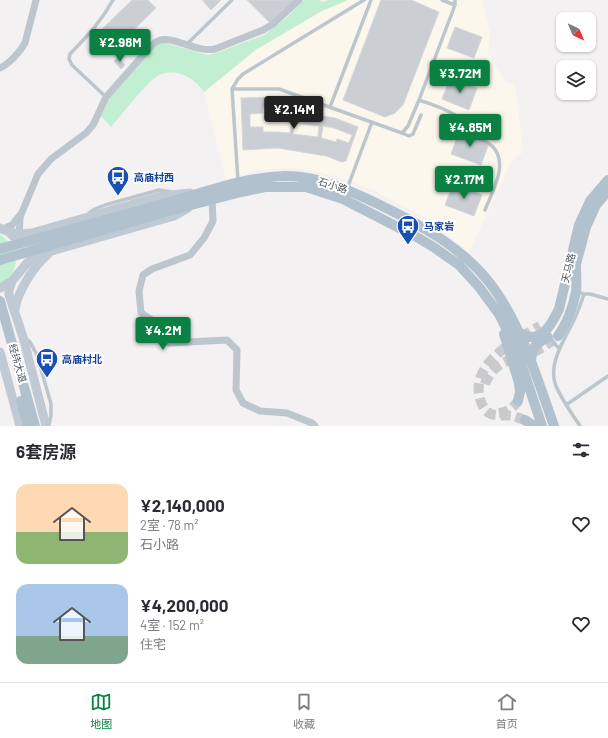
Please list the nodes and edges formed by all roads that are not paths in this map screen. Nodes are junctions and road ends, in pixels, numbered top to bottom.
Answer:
1 (36, 0) edge
2 (113, 0) edge
3 (232, 0) edge
4 (299, 0) edge
5 (364, 0) edge
6 (371, 0) edge
7 (442, 0) edge
8 (455, 0) edge
9 (455, 5) junction
10 (186, 45) junction
11 (0, 68) edge
12 (232, 89) junction
13 (106, 97) junction
14 (419, 100) junction
15 (330, 107) junction
16 (421, 115) dead end
17 (372, 122) junction
18 (402, 133) junction
19 (608, 180) edge
20 (238, 182) junction
21 (347, 189) junction
22 (608, 191) edge
23 (200, 197) junction
24 (212, 199) junction
25 (171, 206) junction
26 (485, 210) dead end
27 (22, 211) junction
28 (4, 230) edge
29 (19, 234) junction
30 (20, 246) junction
31 (0, 249) edge
32 (51, 252) junction
33 (0, 260) edge
34 (572, 265) junction
35 (19, 271) junction
36 (12, 281) junction
37 (0, 288) edge
38 (580, 293) junction
39 (0, 294) edge
40 (608, 299) edge
41 (0, 301) edge
42 (11, 301) junction
43 (14, 311) junction
44 (499, 314) junction
45 (0, 326) edge
46 (540, 326) tunnel mouth
47 (519, 332) junction
48 (558, 336) tunnel mouth
49 (547, 338) junction
50 (559, 348) junction
51 (0, 352) edge
52 (531, 363) junction
53 (608, 376) edge
54 (518, 401) dead end
55 (566, 405) junction
56 (20, 426) edge
57 (28, 426) edge
58 (35, 426) edge
59 (47, 426) edge
60 (315, 426) edge
61 (542, 426) edge
62 (554, 426) edge
63 (580, 426) edge

1 - 11 street
2 - 13 lane
3 - 10 lane
4 - 10 street
5 - 12 lane
6 - 15 lane
7 - 9 lane
8 - 9 lane
9 - 14 lane
10 - 13 street
12 - 15 lane
12 - 20 lane
13 - 27 street
14 - 18 lane
14 - 26 lane
15 - 17 lane
16 - 18 lane
17 - 18 lane
17 - 21 lane
19 - 34 main road, 天马路
20 - 21 main road, 石小路
20 - 23 main road, 石小路
21 - 47 main road, 石小路
22 - 34 main road, 天马路
23 - 24 main road, 石小路
23 - 25 main road, 石小路
23 - 29 street
23 - 32 street
24 - 44 main road, 石小路
24 - 60 street
25 - 31 main road, 石小路, bridge
25 - 33 main road, 石小路, bridge
27 - 28 street
27 - 29 street
28 - 29 street
28 - 30 street
29 - 30 street
30 - 35 street
32 - 35 street
32 - 43 street
34 - 38 main road
34 - 46 main road
34 - 47 main road, 天马路
34 - 49 main road, 天马路
35 - 36 street
36 - 37 street
36 - 42 street
38 - 40 lane
38 - 48 main road
38 - 50 lane
39 - 42 street
41 - 58 main road, 经纬大道
42 - 43 street
43 - 59 street
44 - 54 main road
44 - 61 main road, 石小路
45 - 57 main road, 经纬大道
47 - 52 main road, 石小路
49 - 50 lane
49 - 52 main road, 天马路
50 - 55 lane
51 - 56 street
52 - 62 main road, 石小路
53 - 55 lane
55 - 63 lane

